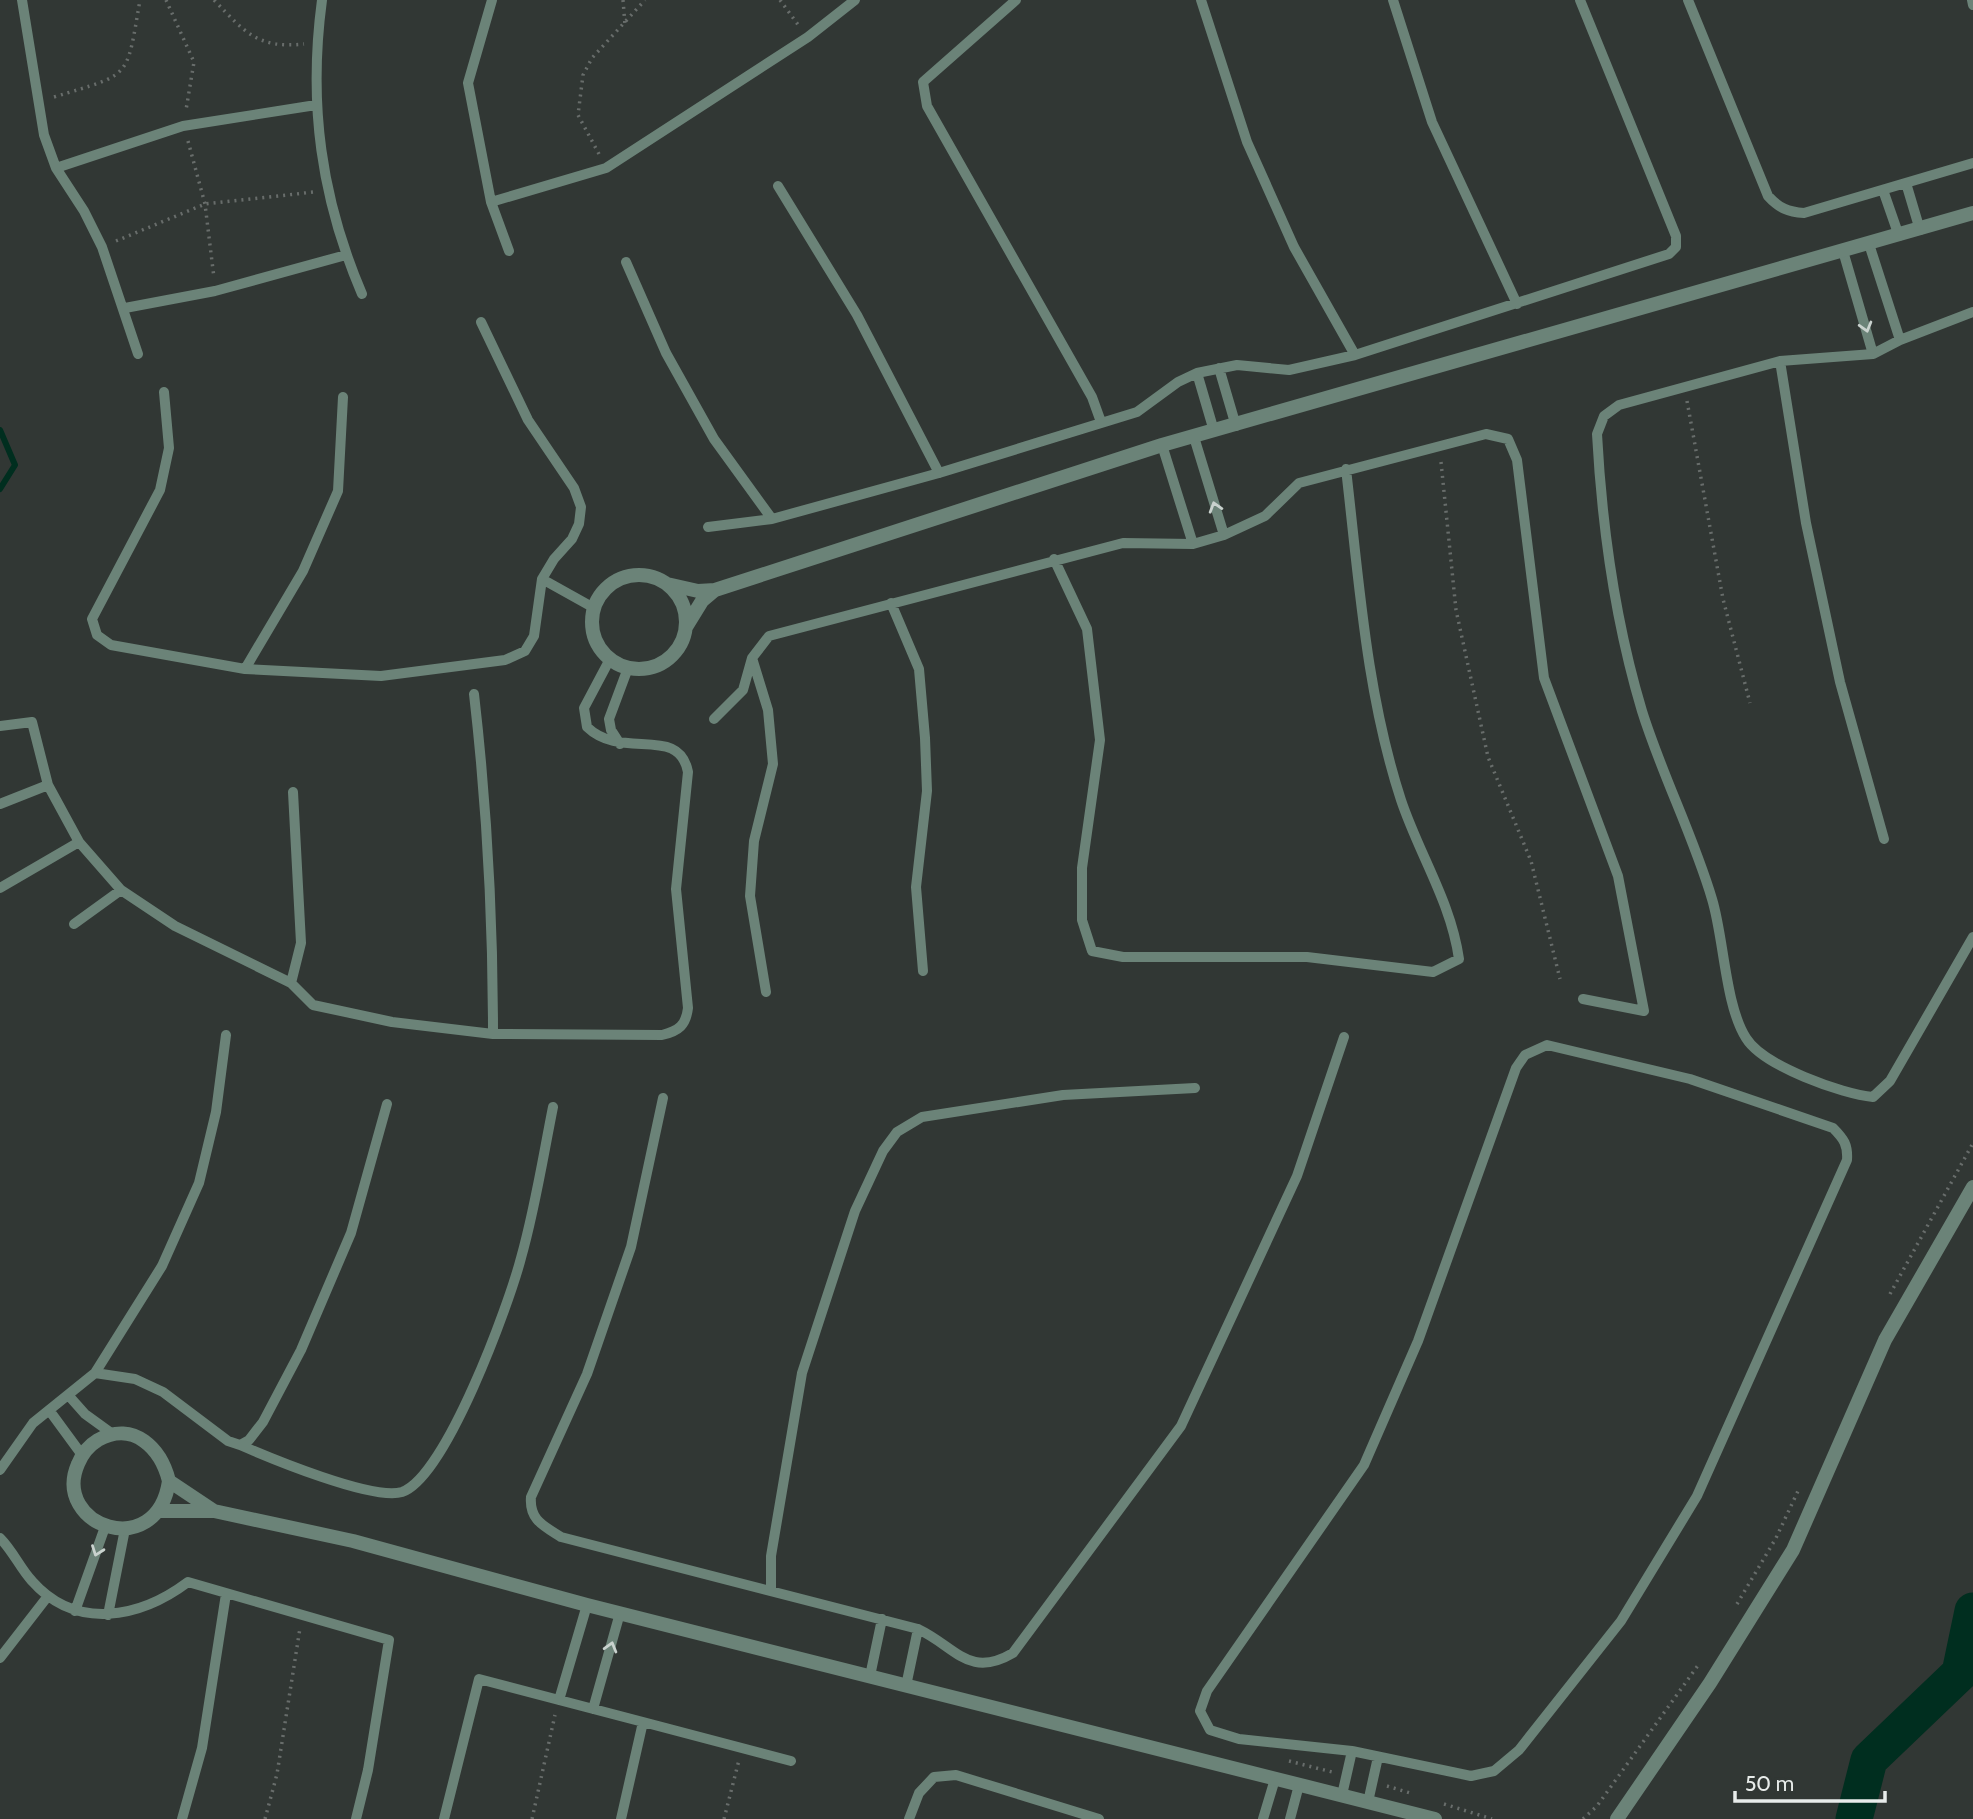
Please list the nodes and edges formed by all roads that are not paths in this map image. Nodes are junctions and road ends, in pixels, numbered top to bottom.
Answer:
1 (22, 0) edge
2 (322, 0) edge
3 (492, 0) edge
4 (855, 0) edge
5 (1016, 0) edge
6 (1201, 0) edge
7 (1393, 0) edge
8 (1580, 0) edge
9 (1688, 0) edge
10 (1972, 0) edge
11 (1973, 5) edge
12 (316, 105) junction
13 (1973, 163) edge
14 (56, 168) junction
15 (1906, 183) junction
16 (778, 186) dead end
17 (1883, 190) junction
18 (491, 202) junction
19 (1973, 213) edge
20 (1920, 230) junction
21 (1899, 236) junction
22 (1869, 244) junction
23 (509, 251) dead end
24 (1843, 251) junction
25 (346, 256) junction
26 (626, 262) dead end
27 (362, 294) dead end
28 (1517, 304) junction
29 (125, 308) junction
30 (1973, 312) edge
31 (481, 322) dead end
32 (1900, 340) junction
33 (138, 354) dead end
34 (1873, 354) junction
35 (1354, 355) junction
36 (1780, 361) junction
37 (1219, 368) junction
38 (1197, 373) junction
39 (164, 392) dead end
40 (343, 397) dead end
41 (1101, 422) junction
42 (1236, 426) junction
43 (1214, 431) junction
44 (1194, 437) junction
45 (1163, 445) junction
46 (1346, 469) junction
47 (939, 473) junction
48 (772, 519) junction
49 (708, 527) dead end
50 (1224, 535) junction
51 (1193, 544) junction
52 (1054, 559) junction
53 (542, 579) junction
54 (667, 584) junction
55 (715, 590) junction
56 (891, 603) junction
57 (594, 608) junction
58 (685, 628) junction
59 (752, 658) junction
60 (610, 659) junction
61 (628, 668) junction
62 (245, 669) junction
63 (474, 694) dead end
64 (714, 719) dead end
65 (0, 726) edge
66 (620, 744) junction
67 (48, 785) junction
68 (293, 792) dead end
69 (0, 804) edge
70 (1884, 839) dead end
71 (79, 842) junction
72 (0, 888) edge
73 (121, 890) junction
74 (74, 924) dead end
75 (1973, 937) edge
76 (923, 971) dead end
77 (291, 982) junction
78 (766, 992) dead end
79 (1583, 999) dead end
80 (492, 1034) junction
81 (226, 1035) dead end
82 (1344, 1037) dead end
83 (1195, 1088) dead end
84 (663, 1098) dead end
85 (387, 1104) dead end
86 (554, 1107) dead end
87 (1973, 1187) edge
88 (96, 1373) junction
89 (69, 1396) junction
90 (49, 1410) junction
91 (114, 1435) junction
92 (240, 1445) junction
93 (82, 1455) junction
94 (0, 1470) edge
95 (169, 1481) junction
96 (159, 1511) junction
97 (214, 1511) junction
98 (105, 1527) junction
99 (125, 1530) junction
100 (0, 1538) edge
101 (771, 1590) junction
102 (226, 1594) junction
103 (48, 1596) junction
104 (587, 1605) junction
105 (75, 1611) junction
106 (620, 1613) junction
107 (108, 1615) junction
108 (882, 1619) junction
109 (918, 1629) junction
110 (0, 1658) edge
111 (870, 1676) junction
112 (906, 1686) junction
113 (559, 1700) junction
114 (593, 1709) junction
115 (643, 1722) junction
116 (1352, 1751) junction
117 (1378, 1757) junction
118 (791, 1761) dead end
119 (1275, 1779) junction
120 (1299, 1785) junction
121 (1342, 1795) junction
122 (1368, 1802) junction
123 (182, 1819) edge
124 (356, 1819) edge
125 (444, 1819) edge
126 (621, 1819) edge
127 (909, 1819) edge
128 (1100, 1819) edge
129 (1264, 1819) edge
130 (1290, 1819) edge
131 (1435, 1819) edge
132 (1617, 1819) edge

1 - 14 lane
2 - 12 lane
3 - 18 lane
4 - 18 lane
5 - 41 lane
6 - 35 lane
7 - 28 lane
8 - 28 lane
9 - 17 lane
10 - 11 lane
12 - 14 lane
12 - 25 lane
13 - 15 lane
14 - 29 lane
15 - 17 lane
15 - 20 lane
16 - 47 lane
17 - 21 lane
18 - 23 lane
19 - 20 street
20 - 21 street
21 - 22 street
22 - 24 street
22 - 32 lane
24 -> 34 lane
24 - 42 street
25 - 27 lane
25 - 29 lane
26 - 48 lane
28 - 35 lane
29 - 33 lane
30 - 32 lane
31 - 53 lane
32 - 34 lane
34 - 36 lane
35 - 37 lane
36 - 70 lane
36 - 75 lane
37 - 38 lane
37 - 42 lane
38 - 41 lane
38 - 43 lane
39 - 62 lane
40 - 62 lane
41 - 47 lane
42 - 43 street
43 - 44 street
44 - 45 street
50 -> 44 lane
45 - 51 lane
45 - 55 street
46 - 50 lane
46 - 52 lane
46 - 79 lane
47 - 48 lane
48 - 49 lane
50 - 51 lane
51 - 52 lane
52 - 56 lane
53 - 57 lane
53 - 62 lane
54 - 55 street
54 - 57 street
54 - 58 street
55 - 58 street
56 - 59 lane
56 - 76 lane
57 - 60 street
58 - 61 street
59 - 64 lane
59 - 78 lane
60 - 61 street
60 - 66 lane
61 - 66 lane
63 - 80 lane
65 - 67 lane
66 - 80 lane
67 - 69 lane
67 - 71 lane
68 - 77 lane
71 - 72 lane
71 - 73 lane
73 - 74 lane
73 - 77 lane
77 - 80 lane
81 - 88 lane
82 - 109 lane
83 - 101 lane
84 - 101 lane
85 - 92 lane
86 - 92 lane
87 - 132 street
88 - 89 lane
88 - 92 lane
89 - 90 lane
89 - 91 lane
90 - 93 lane
90 - 94 lane
91 - 93 street
91 - 95 street
93 - 98 street
95 - 96 street
95 - 97 street
96 - 97 street
96 - 99 street
97 - 104 street
98 - 99 street
98 -> 105 lane
99 - 107 lane
100 - 103 lane
101 - 108 lane
102 - 107 lane
102 - 123 lane
102 - 124 lane
103 - 105 lane
103 - 110 lane
104 - 106 street
104 - 113 lane
105 - 107 lane
106 - 111 street
114 -> 106 lane
108 - 109 lane
108 - 111 lane
109 - 112 lane
111 - 112 street
112 - 119 street
113 - 114 lane
113 - 125 lane
114 - 115 lane
115 - 118 lane
115 - 126 lane
116 - 117 lane
116 - 117 lane
116 - 121 lane
117 - 122 lane
119 - 120 street
119 - 129 lane
120 - 121 street
120 - 130 lane
121 - 122 street
122 - 131 street
127 - 128 lane

